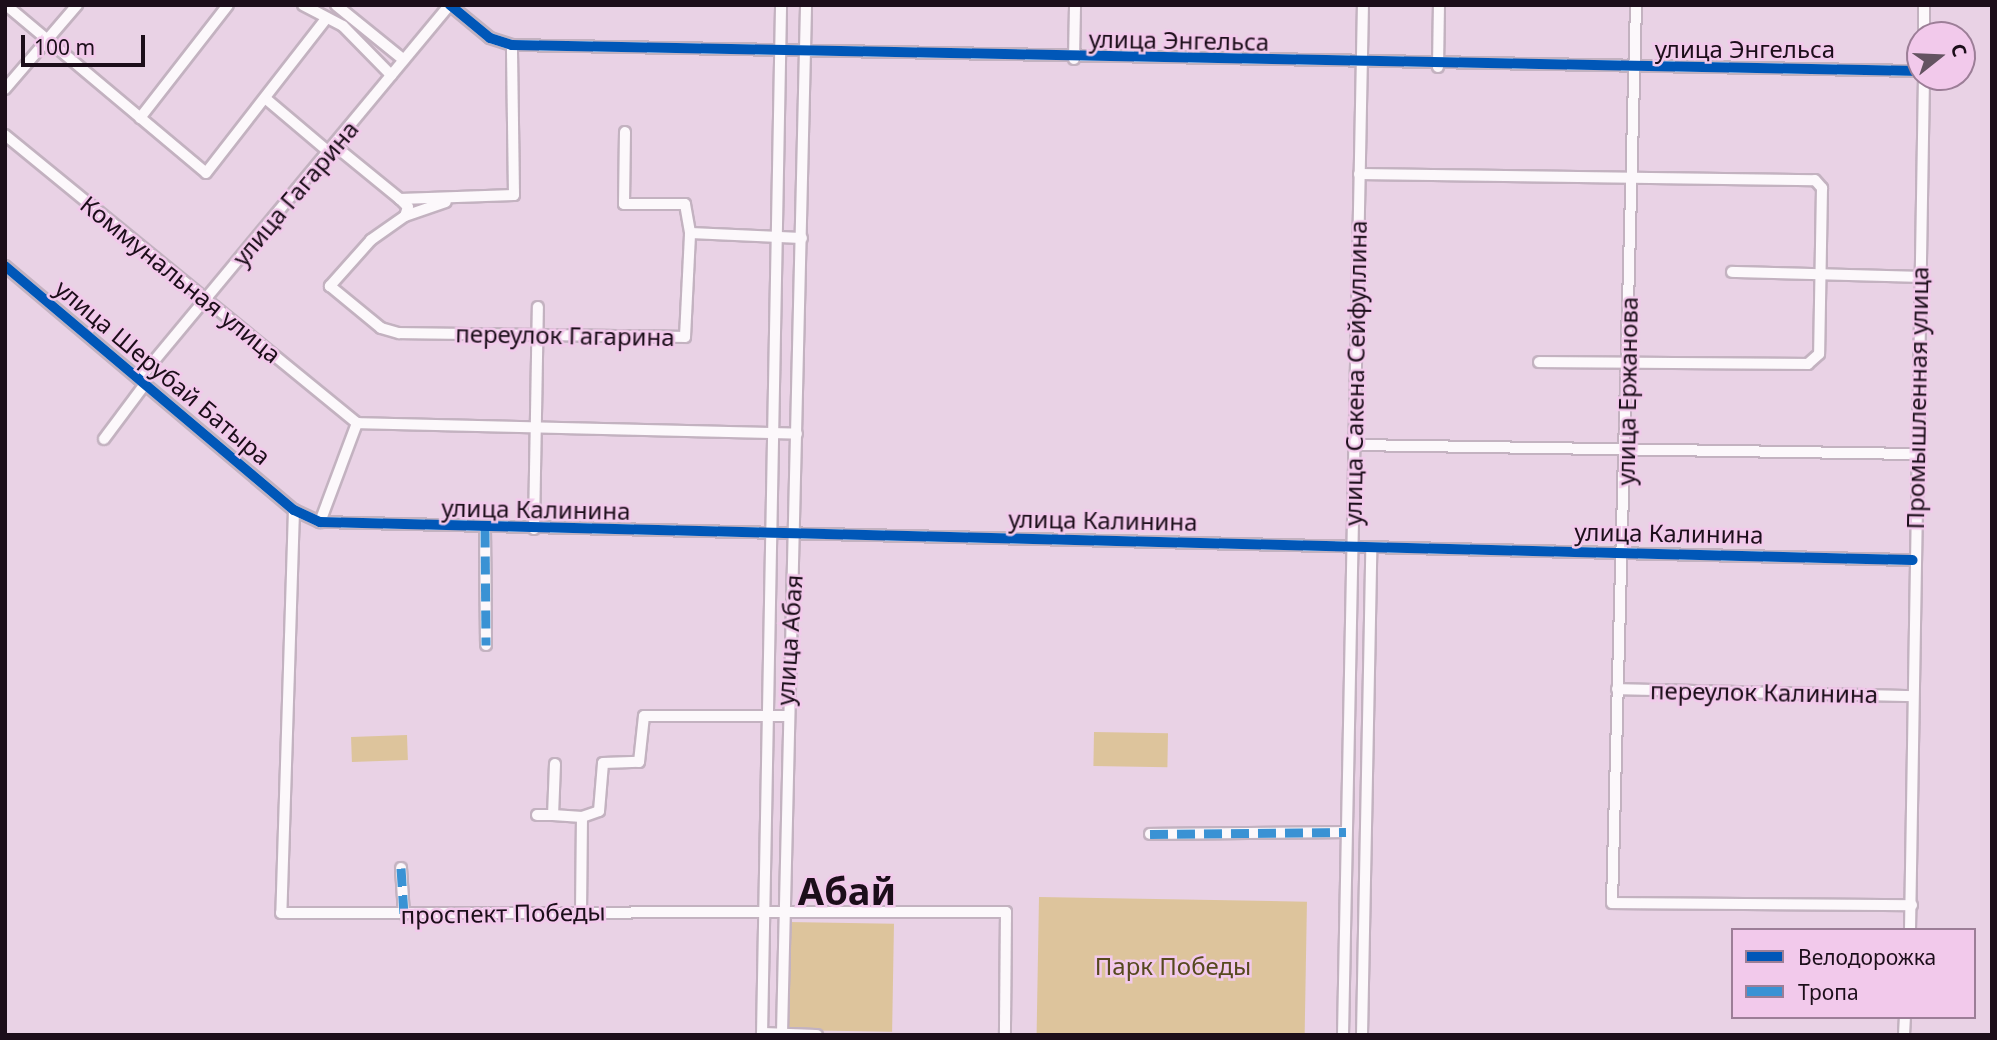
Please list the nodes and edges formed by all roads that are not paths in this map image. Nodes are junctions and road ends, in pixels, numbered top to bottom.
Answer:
1 (6, 5) edge
2 (77, 5) edge
3 (228, 5) edge
4 (303, 5) edge
5 (336, 5) edge
6 (449, 5) edge
7 (781, 5) edge
8 (806, 5) edge
9 (1075, 5) edge
10 (1363, 5) edge
11 (1439, 5) edge
12 (1636, 5) edge
13 (325, 20) junction
14 (46, 40) junction
15 (512, 45) junction
16 (781, 52) junction
17 (806, 52) junction
18 (1074, 59) junction
19 (404, 60) junction
20 (1361, 65) junction
21 (1438, 66) junction
22 (1635, 69) junction
23 (1906, 71) edge
24 (391, 75) junction
25 (5, 89) edge
26 (1924, 91) edge
27 (265, 98) junction
28 (140, 117) junction
29 (625, 132) dead end
30 (5, 135) edge
31 (332, 149) junction
32 (1359, 174) junction
33 (1632, 175) junction
34 (457, 198) junction
35 (400, 199) junction
36 (405, 216) junction
37 (690, 233) junction
38 (777, 234) junction
39 (802, 238) junction
40 (5, 266) edge
41 (1732, 272) dead end
42 (1821, 275) junction
43 (1919, 277) junction
44 (206, 299) junction
45 (538, 307) dead end
46 (537, 334) junction
47 (1539, 362) dead end
48 (1628, 362) junction
49 (142, 381) junction
50 (357, 423) junction
51 (536, 427) junction
52 (773, 433) junction
53 (797, 434) junction
54 (104, 439) dead end
55 (1354, 445) junction
56 (1626, 452) junction
57 (1915, 454) junction
58 (295, 510) junction
59 (320, 522) junction
60 (485, 529) junction
61 (534, 529) junction
62 (771, 534) junction
63 (795, 534) junction
64 (1352, 545) junction
65 (1371, 549) junction
66 (1623, 552) junction
67 (1913, 560) junction
68 (473, 617) dead end
69 (486, 617) junction
70 (486, 645) dead end
71 (1617, 689) junction
72 (1911, 696) junction
73 (765, 715) junction
74 (787, 716) junction
75 (555, 764) dead end
76 (537, 815) dead end
77 (553, 815) junction
78 (582, 817) junction
79 (1346, 832) junction
80 (1150, 834) dead end
81 (401, 868) dead end
82 (1912, 905) junction
83 (760, 910) junction
84 (782, 910) junction
85 (581, 912) junction
86 (404, 914) junction
87 (1910, 928) edge
88 (1344, 999) junction
89 (1363, 999) junction
90 (782, 1033) edge
91 (762, 1034) edge
92 (817, 1035) edge
93 (1005, 1035) edge
94 (1343, 1035) edge
95 (1362, 1035) edge

1 - 14 street
2 - 14 street
3 - 28 street
4 - 13 street
5 - 19 street
6 - 15 street, улица Энгельса
6 - 19 street, улица Гагарина
7 - 16 street, улица Абая
8 - 17 street, улица Абая
9 - 18 street
10 - 20 street, улица Сакена Сейфуллина
11 - 21 street
12 - 22 street, улица Ержанова
13 - 24 street
13 - 27 street
14 - 25 street
14 - 28 street
15 - 16 street, улица Энгельса
15 - 34 street
16 - 17 street, улица Энгельса
16 - 38 street, улица Абая
17 - 18 street, улица Энгельса
17 - 39 street, улица Абая
18 - 20 street, улица Энгельса
19 - 24 street, улица Гагарина
20 - 21 street, улица Энгельса
20 - 32 street, улица Сакена Сейфуллина
21 - 22 street, улица Энгельса
22 - 23 street, улица Энгельса
22 - 33 street, улица Ержанова
24 - 31 street, улица Гагарина
26 - 43 street, Промышленная улица
27 - 28 street
27 - 31 street
29 - 37 street
30 - 44 street, Коммунальная улица
31 - 35 street
31 - 44 street, улица Гагарина
32 - 33 street
32 - 55 street, улица Сакена Сейфуллина
33 - 42 street
33 - 48 street, улица Ержанова
34 - 35 street
34 - 36 street
35 - 36 street
36 - 46 street, переулок Гагарина
37 - 38 street
37 - 46 street, переулок Гагарина
38 - 39 street
38 - 52 street, улица Абая
39 - 53 street, улица Абая
40 - 49 street, улица Шерубай Батыра
41 - 42 street
42 - 43 street
42 - 48 street
43 - 57 street, Промышленная улица
44 - 49 street, улица Гагарина
44 - 50 street, Коммунальная улица
45 - 46 street
46 - 51 street
47 - 48 street
48 - 56 street, улица Ержанова
49 - 54 street, улица Гагарина
49 - 58 street, улица Шерубай Батыра
50 - 51 street
50 - 59 street
51 - 52 street
51 - 61 street
52 - 53 street
52 - 62 street, улица Абая
53 - 63 street, улица Абая
55 - 56 street
55 - 64 street, улица Сакена Сейфуллина
56 - 57 street
56 - 66 street, улица Ержанова
57 - 67 street, Промышленная улица
58 - 59 street, улица Калинина
58 - 86 street, проспект Победы
59 - 60 street, улица Калинина
60 - 61 street, улица Калинина
60 - 69 street
61 - 62 street, улица Калинина
62 - 63 street, улица Калинина
62 - 73 street, улица Абая
63 - 64 street, улица Калинина
63 - 74 street, улица Абая
64 - 65 street, улица Калинина
64 - 79 street, улица Сакена Сейфуллина
65 - 66 street, улица Калинина
65 - 89 street, улица Сакена Сейфуллина
66 - 67 street, улица Калинина
66 - 71 street, улица Ержанова
67 - 72 street, Промышленная улица
68 - 69 street
69 - 70 street
71 - 72 street, переулок Калинина
71 - 82 street, улица Ержанова
72 - 82 street, Промышленная улица
73 - 74 street, улица Абая
73 - 78 street
73 - 83 street
74 - 84 street
75 - 77 street
76 - 77 street
77 - 78 street
78 - 85 street
79 - 80 street
79 - 88 street, улица Сакена Сейфуллина
81 - 86 street
82 - 87 street, Промышленная улица
83 - 84 street, проспект Победы
83 - 85 street, проспект Победы
83 - 91 street
84 - 90 street
84 - 93 street, проспект Победы
85 - 86 street, проспект Победы
88 - 89 street
88 - 94 street, улица Сакена Сейфуллина
89 - 95 street, улица Сакена Сейфуллина
90 - 91 street
90 - 92 street

